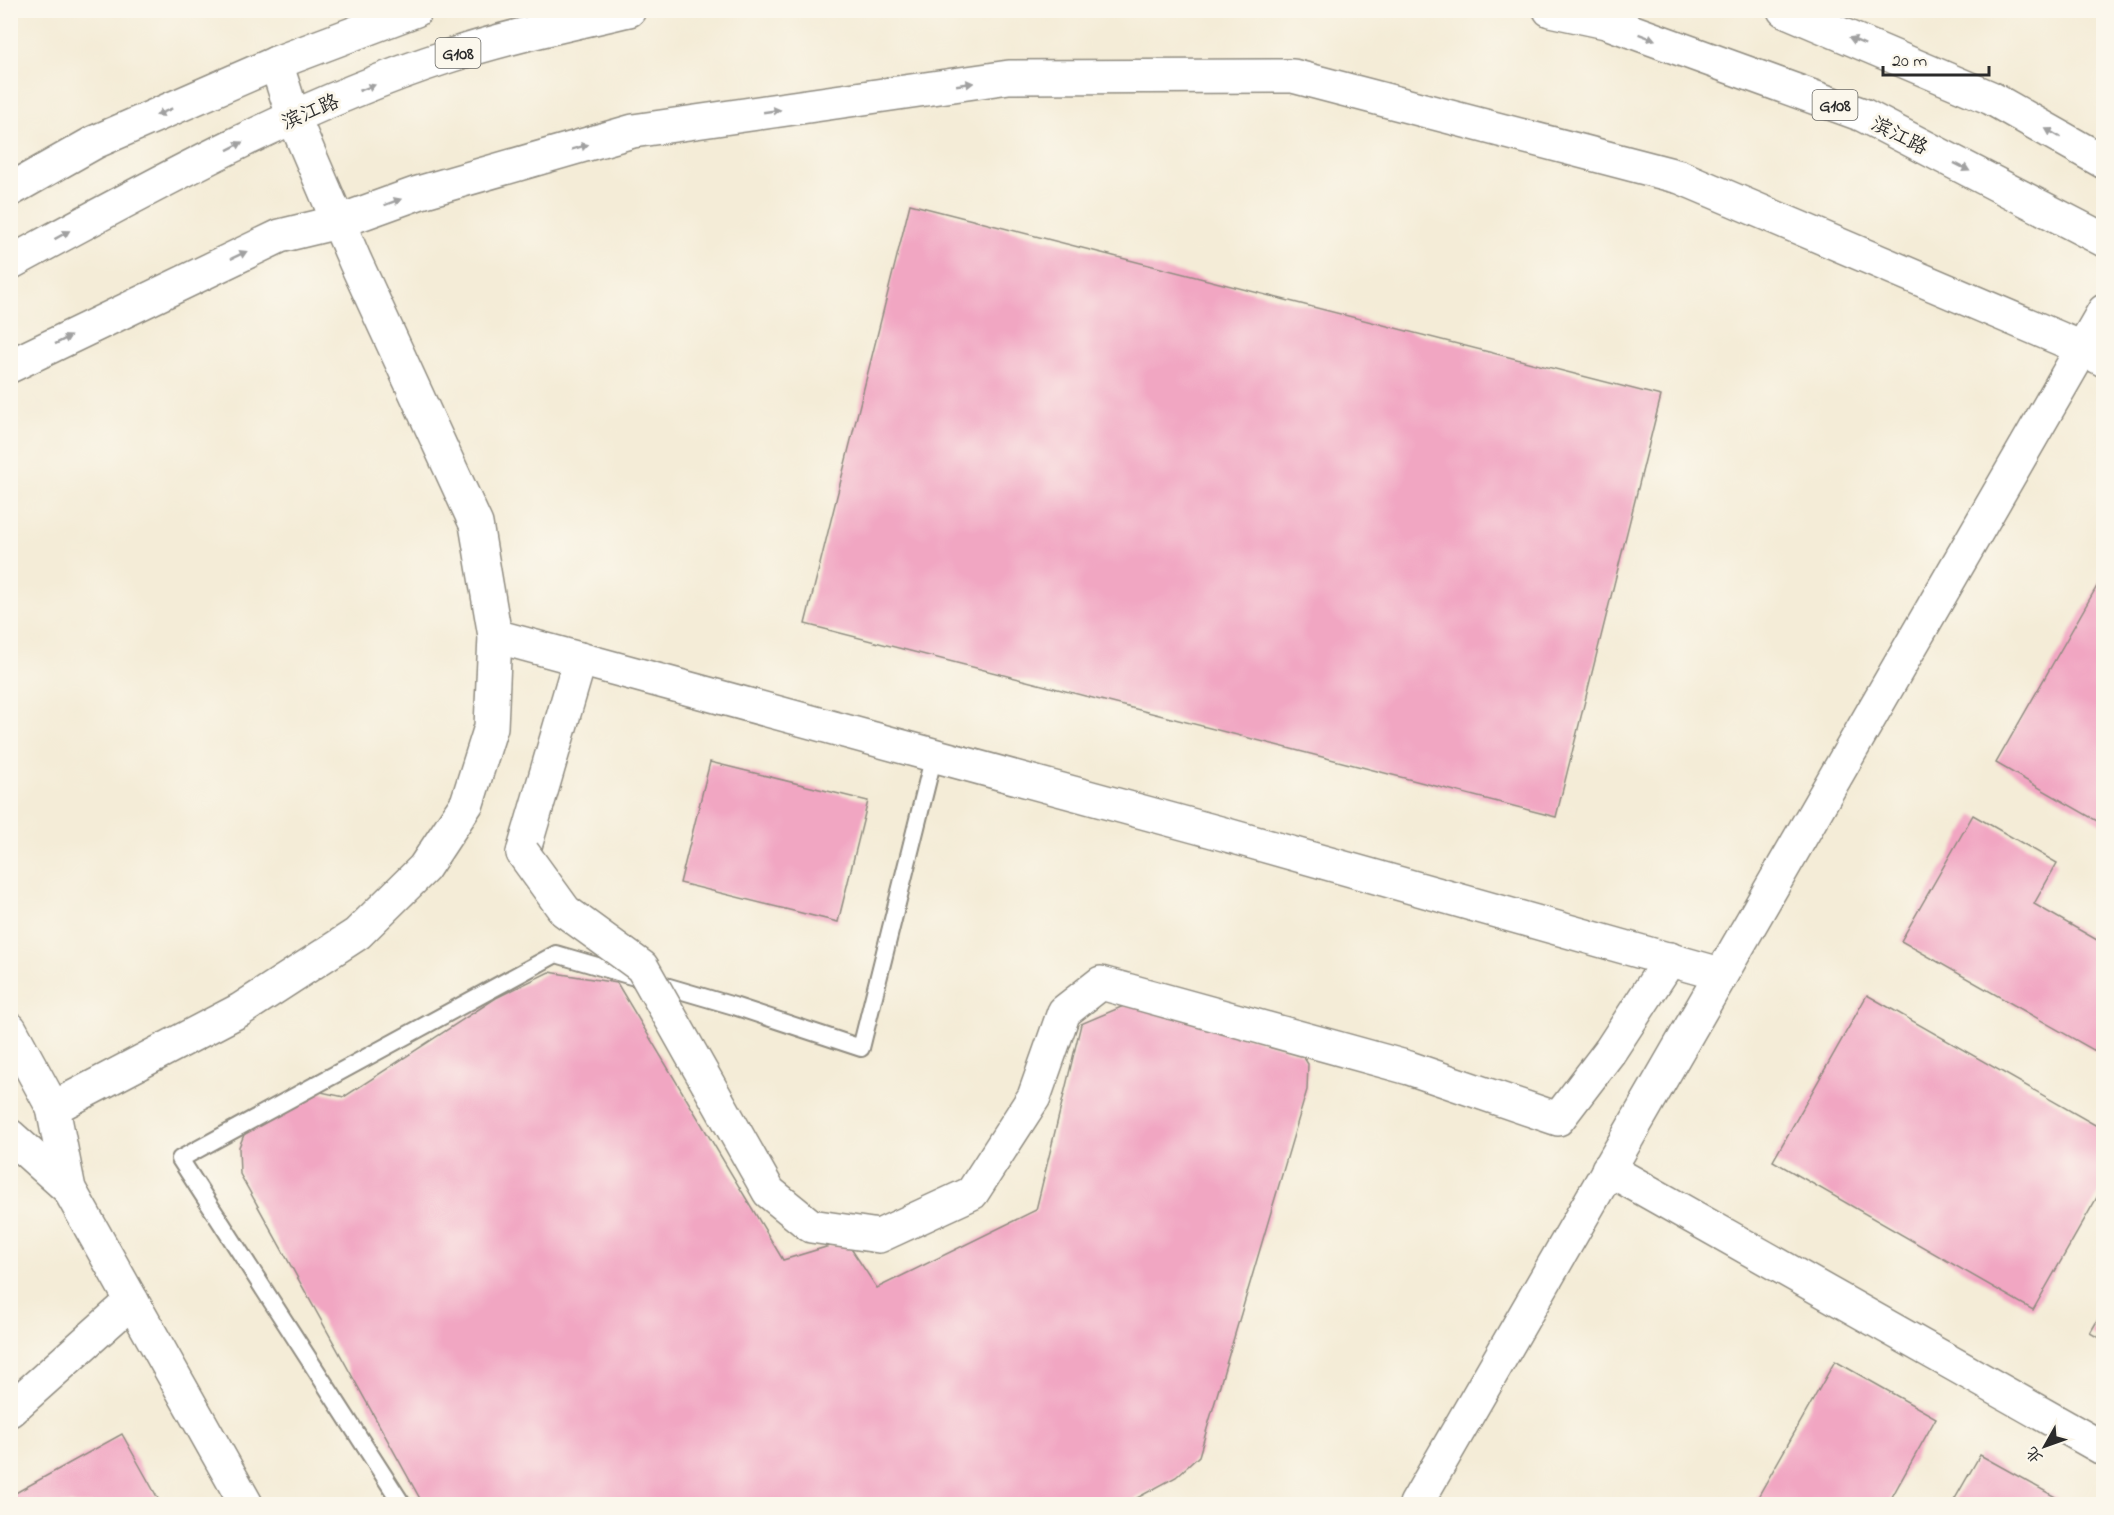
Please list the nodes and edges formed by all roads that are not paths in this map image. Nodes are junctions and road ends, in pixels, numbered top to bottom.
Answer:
1 (416, 10) edge
2 (629, 10) edge
3 (1550, 10) edge
4 (1784, 10) edge
5 (276, 63) junction
6 (293, 117) junction
7 (2103, 162) edge
8 (10, 190) edge
9 (338, 222) junction
10 (2103, 240) edge
11 (10, 263) edge
12 (2103, 311) edge
13 (2093, 354) edge
14 (10, 366) edge
15 (495, 636) junction
16 (580, 659) junction
17 (934, 755) junction
18 (1670, 959) junction
19 (1720, 974) junction
20 (10, 1029) edge
21 (53, 1108) junction
22 (10, 1136) edge
23 (1608, 1169) junction
24 (69, 1188) junction
25 (132, 1301) junction
26 (10, 1410) edge
27 (2103, 1449) edge
28 (246, 1504) edge
29 (402, 1504) edge
30 (1416, 1504) edge

1 - 5 main road
6 -> 2 main road, 滨江路 / G108
3 -> 10 main road, 滨江路 / G108
7 -> 4 main road
5 - 6 main road
5 -> 8 main road
6 - 9 main road
11 -> 6 main road, 滨江路 / G108
9 -> 13 main road
14 -> 9 main road
9 - 15 main road
12 - 13 main road
13 - 19 main road
15 - 16 main road
15 - 21 main road
16 - 17 main road
16 - 18 main road, bridge
17 - 18 main road
17 - 29 lane
18 - 19 main road
19 - 23 main road
20 - 21 main road
21 - 24 main road
22 - 24 main road
23 - 27 main road
23 - 30 main road
24 - 25 main road
25 - 26 main road
25 - 28 main road

